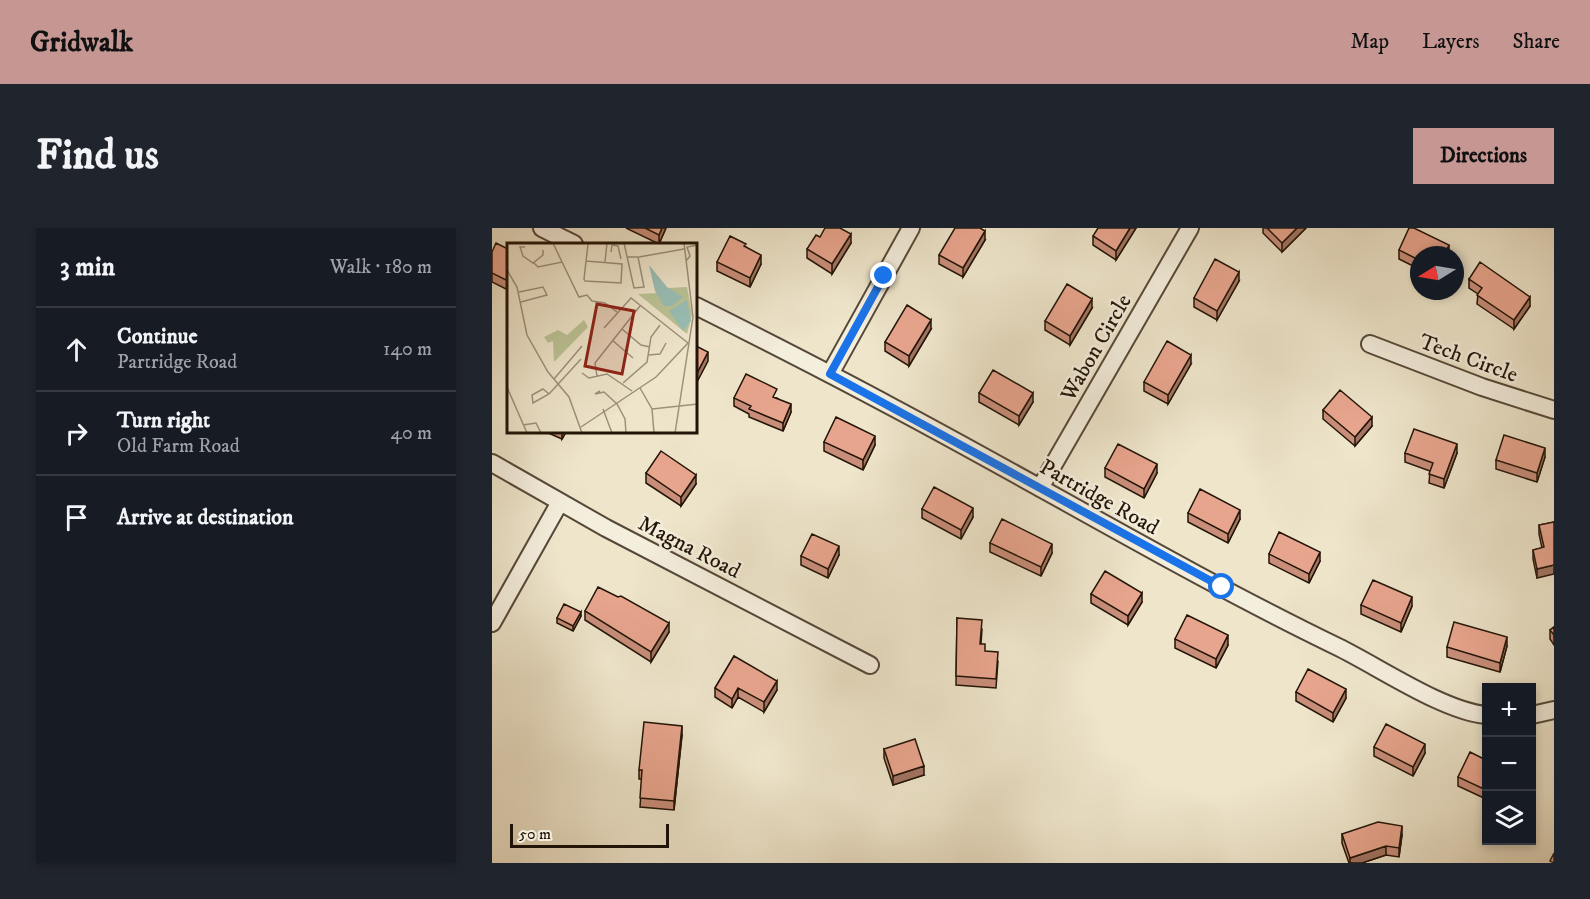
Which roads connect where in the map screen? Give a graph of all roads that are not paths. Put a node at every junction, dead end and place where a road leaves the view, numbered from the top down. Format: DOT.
graph roads {
  1 [pos="542,228"];
  2 [pos="911,228"];
  3 [pos="1190,228"];
  4 [pos="572,243"];
  5 [pos="698,307"];
  6 [pos="1370,344"];
  7 [pos="830,374"];
  8 [pos="1554,410"];
  9 [pos="492,463"];
  10 [pos="1040,488"];
  11 [pos="560,502"];
  12 [pos="492,622"];
  13 [pos="870,665"];
  14 [pos="1554,710"];
  15 [pos="1482,714"];
  16 [pos="1536,715"];
  1 -- 4 [label="street"];
  2 -- 7 [label="street"];
  3 -- 10 [label="street, Wabon Circle"];
  5 -- 7 [label="street, Partridge Road"];
  6 -- 8 [label="street, Tech Circle"];
  7 -- 10 [label="street, Partridge Road"];
  9 -- 11 [label="street, Magna Road"];
  10 -- 15 [label="street, Partridge Road"];
  11 -- 12 [label="street"];
  11 -- 13 [label="street, Magna Road"];
  14 -- 16 [label="street"];
}
